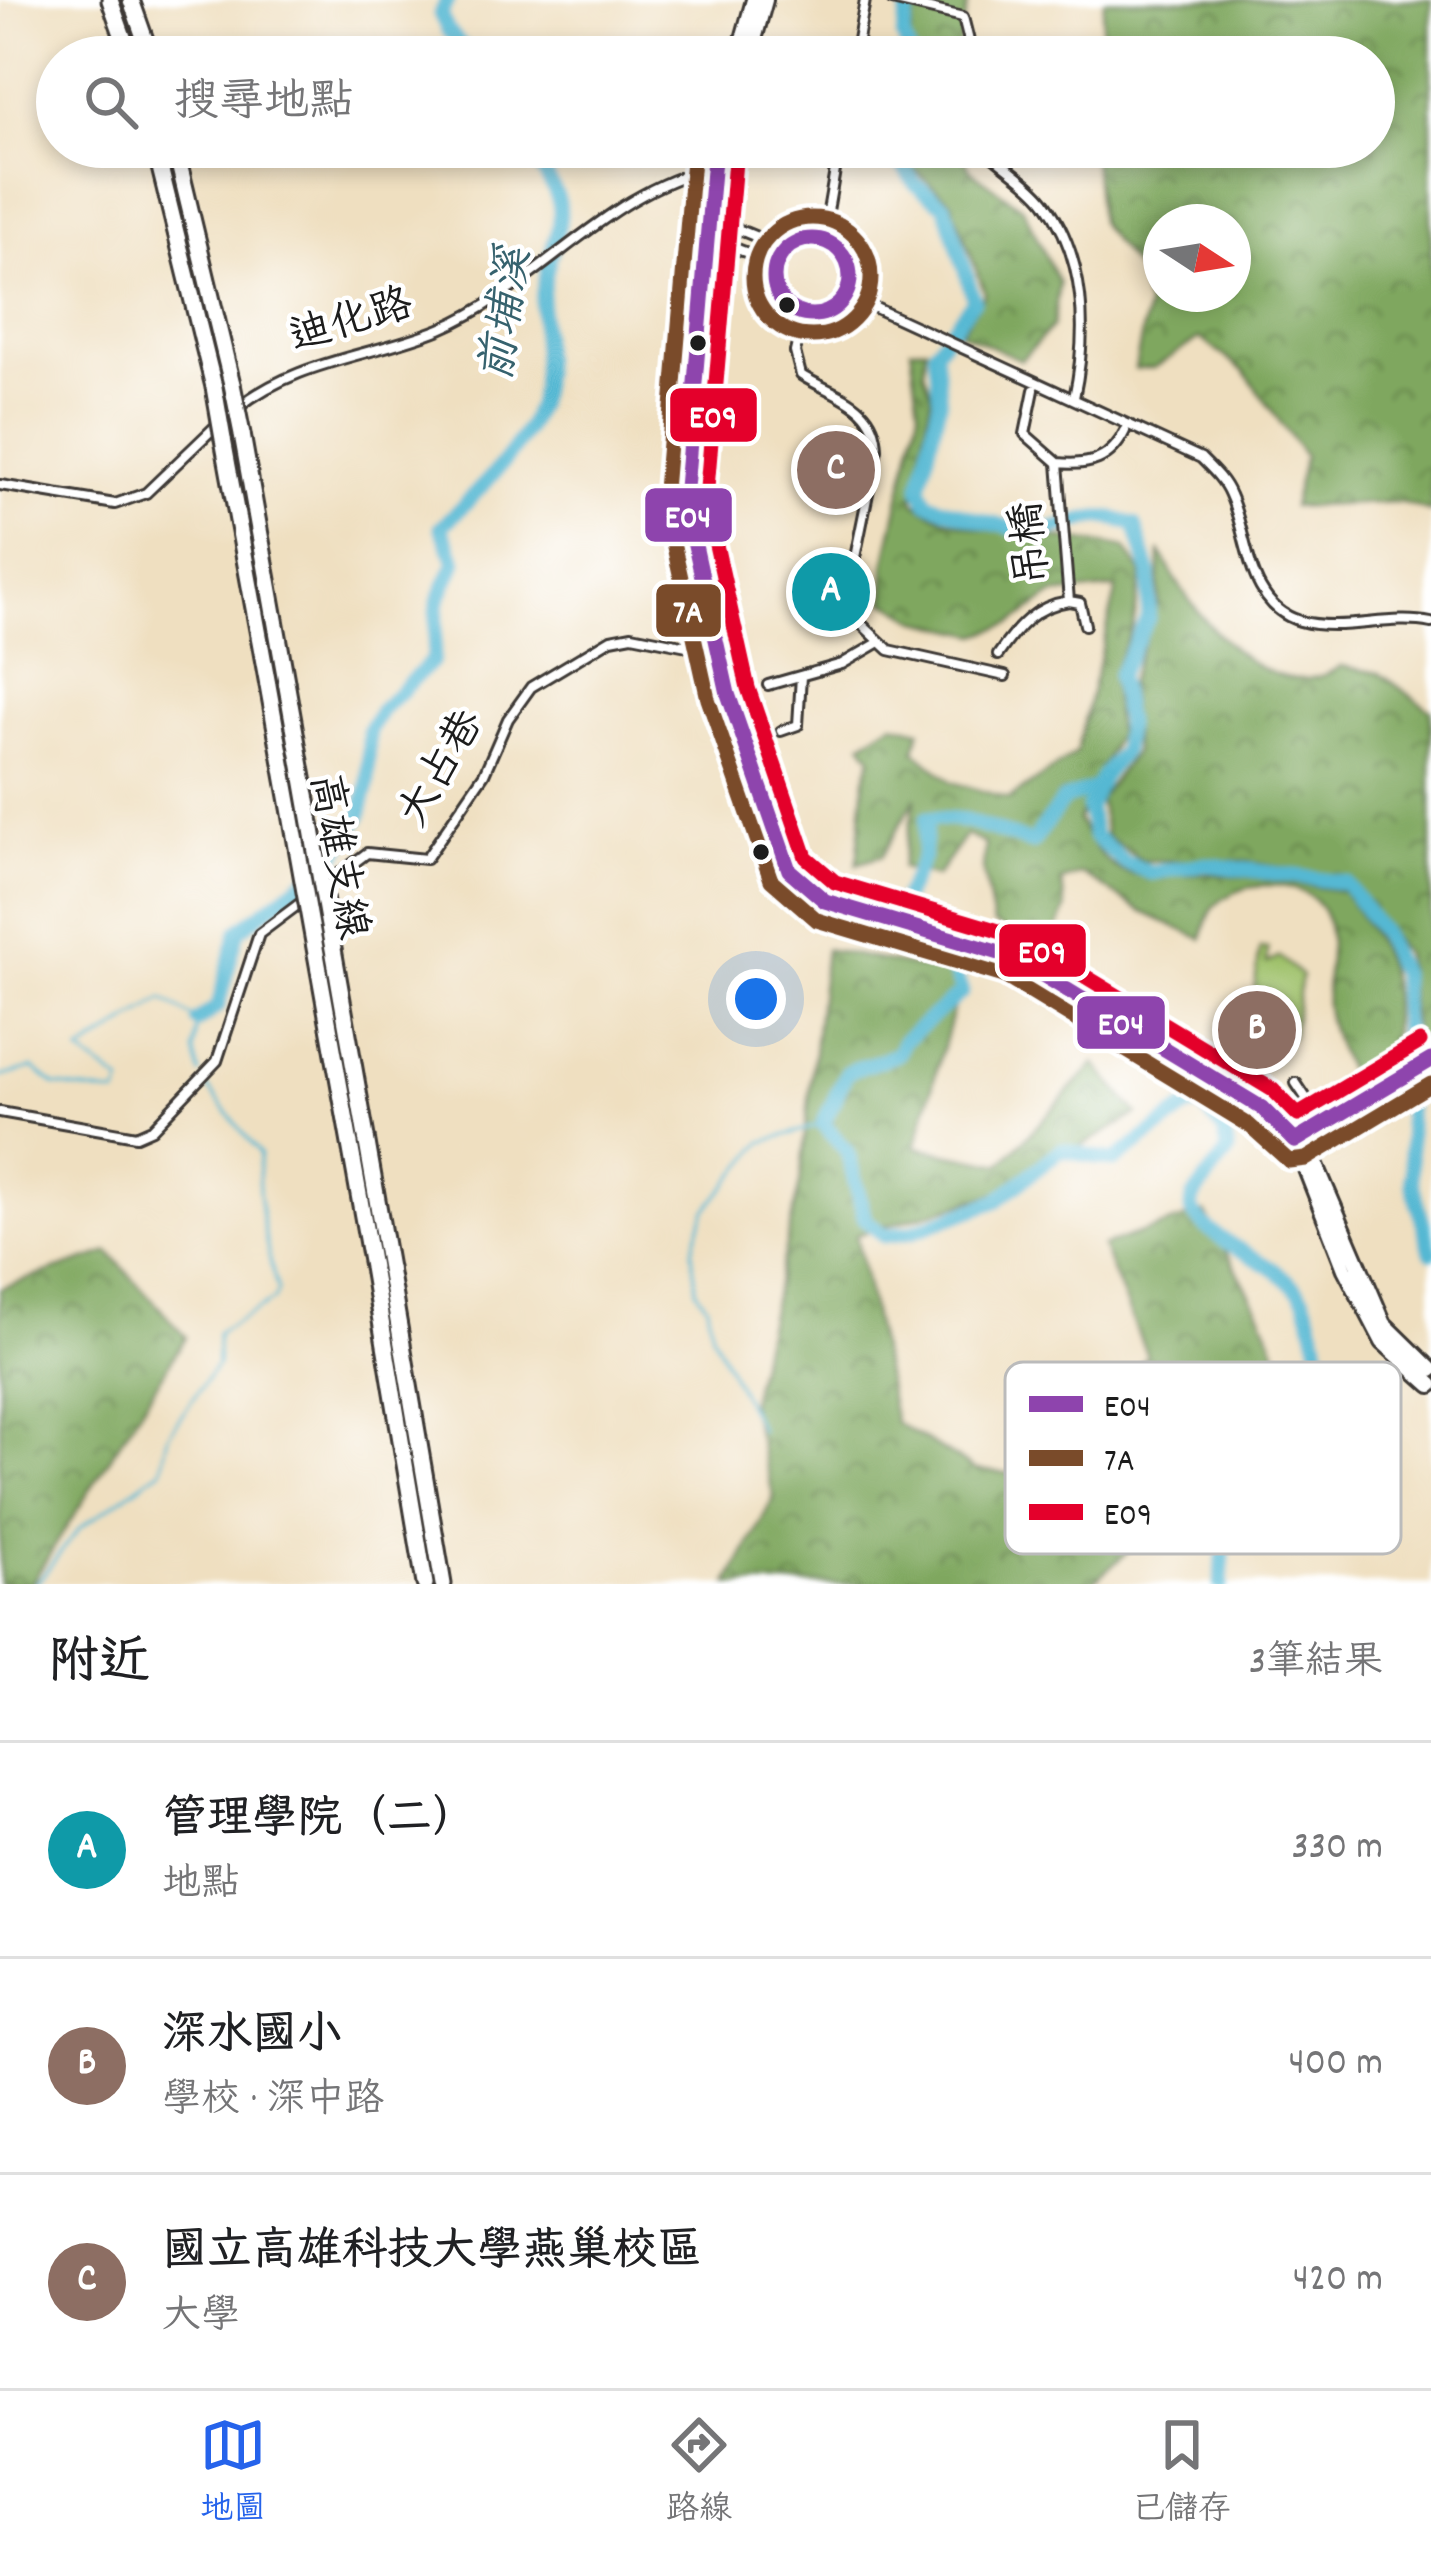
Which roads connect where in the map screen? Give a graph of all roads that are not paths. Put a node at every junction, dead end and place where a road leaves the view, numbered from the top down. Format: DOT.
graph roads {
  1 [pos="110,0"];
  2 [pos="131,0"];
  3 [pos="754,0"];
  4 [pos="765,0"];
  5 [pos="865,0"];
  6 [pos="892,0"];
  7 [pos="123,36"];
  8 [pos="144,36"];
  9 [pos="744,36"];
  10 [pos="755,36"];
  11 [pos="859,36"];
  12 [pos="968,36"];
  13 [pos="159,168"];
  14 [pos="180,168"];
  15 [pos="711,168"];
  16 [pos="717,168"];
  17 [pos="835,168"];
  18 [pos="1008,168"];
  19 [pos="712,230"];
  20 [pos="823,240"];
  21 [pos="786,249"];
  22 [pos="777,264"];
  23 [pos="845,294"];
  24 [pos="804,314"];
  25 [pos="1034,390"];
  26 [pos="1073,398"];
  27 [pos="1125,430"];
  28 [pos="1058,463"];
  29 [pos="0,485"];
  30 [pos="1069,602"];
  31 [pos="1431,623"];
  32 [pos="1085,625"];
  33 [pos="715,637"];
  34 [pos="878,643"];
  35 [pos="998,655"];
  36 [pos="801,676"];
  37 [pos="1005,676"];
  38 [pos="768,685"];
  39 [pos="782,731"];
  40 [pos="1431,1046"];
  41 [pos="1431,1060"];
  42 [pos="1296,1082"];
  43 [pos="1320,1110"];
  44 [pos="0,1112"];
  45 [pos="1297,1132"];
  46 [pos="381,1268"];
  47 [pos="1431,1370"];
  48 [pos="1431,1385"];
  49 [pos="424,1584"];
  50 [pos="443,1584"];
  1 -- 7 [label="highway"];
  2 -- 8 [label="highway"];
  3 -- 9 [label="main road"];
  4 -- 10 [label="main road"];
  5 -- 11 [label="street"];
  6 -- 12 [label="street"];
  13 -- 46 [label="highway, 高雄支線, bridge"];
  14 -- 46 [label="highway, 高雄支線, bridge"];
  15 -- 29 [label="street, 迪化路"];
  16 -- 19 [label="main road"];
  17 -- 20 [label="street"];
  18 -- 26 [label="street"];
  19 -- 21 [label="street"];
  19 -- 22 [label="street"];
  19 -- 33 [label="main road"];
  20 -- 21 [label="street"];
  20 -- 23 [label="street"];
  21 -- 22 [label="street"];
  22 -- 24 [label="street"];
  23 -- 24 [label="street"];
  23 -- 26 [label="street"];
  24 -- 34 [label="street"];
  25 -- 28 [label="street, 吊橋"];
  26 -- 31 [label="street"];
  27 -- 28 [label="street"];
  28 -- 30 [label="street, 吊橋"];
  30 -- 32 [label="street, 吊橋"];
  30 -- 35 [label="street"];
  33 -- 44 [label="street, 大占巷"];
  33 -- 45 [label="main road"];
  34 -- 36 [label="street"];
  34 -- 37 [label="street"];
  36 -- 38 [label="street"];
  36 -- 39 [label="street"];
  40 -- 43 [label="street"];
  41 -- 45 [label="street"];
  42 -- 43 [label="street"];
  43 -- 45 [label="street"];
  45 -- 47 [label="main road"];
  45 -- 48 [label="main road"];
  46 -- 49 [label="highway, 高雄支線"];
  46 -- 50 [label="highway, 高雄支線"];
}
